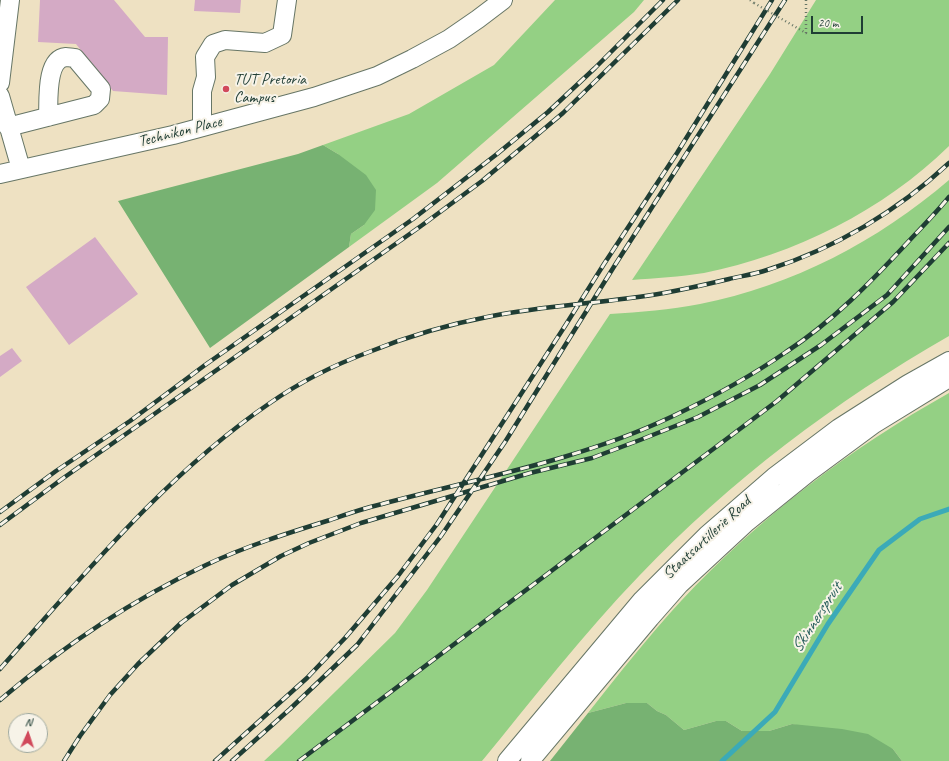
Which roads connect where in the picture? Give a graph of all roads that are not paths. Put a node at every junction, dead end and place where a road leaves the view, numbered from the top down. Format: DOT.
graph roads {
  1 [pos="10,0"];
  2 [pos="287,0"];
  3 [pos="503,0"];
  4 [pos="3,40"];
  5 [pos="0,83"];
  6 [pos="0,96"];
  7 [pos="48,117"];
  8 [pos="207,126"];
  9 [pos="8,127"];
  10 [pos="21,169"];
  11 [pos="0,174"];
  12 [pos="949,361"];
  13 [pos="949,378"];
  14 [pos="507,761"];
  15 [pos="530,761"];
  1 -- 4 [label="street"];
  2 -- 8 [label="street"];
  3 -- 8 [label="street, Technikon Place"];
  4 -- 5 [label="street"];
  6 -- 9 [label="street"];
  7 -- 9 [label="street"];
  8 -- 10 [label="street, Technikon Place"];
  9 -- 10 [label="street"];
  10 -- 11 [label="street, Technikon Place"];
  12 -- 14 [label="street, Staatsartillerie Road"];
  13 -- 15 [label="street, Staatsartillerie Road"];
}
